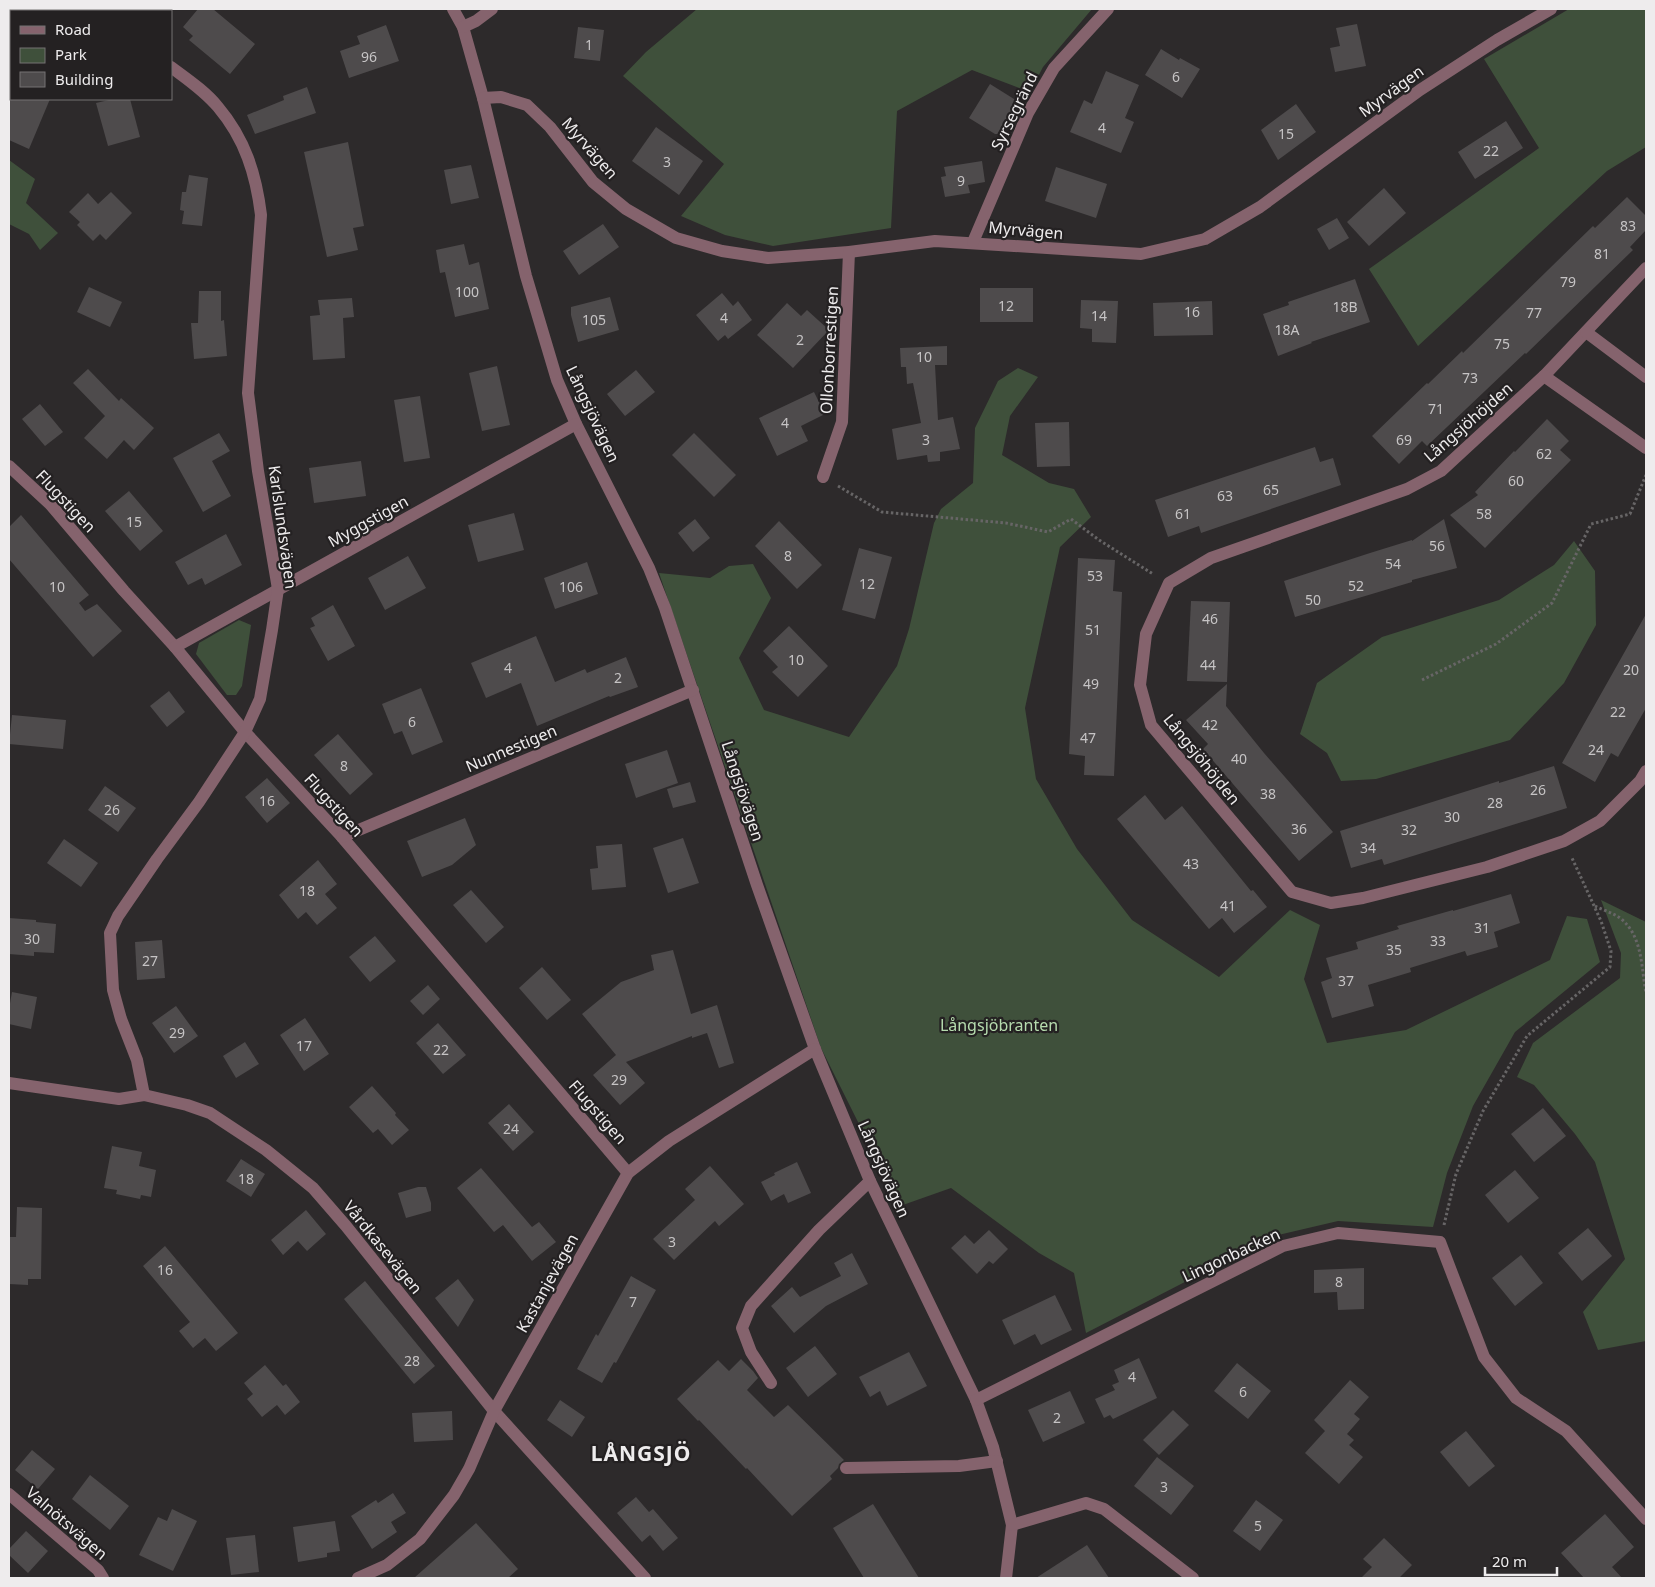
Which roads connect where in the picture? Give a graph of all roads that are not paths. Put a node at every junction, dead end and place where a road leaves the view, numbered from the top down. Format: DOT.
graph roads {
  1 [pos="453,9"];
  2 [pos="492,9"];
  3 [pos="1108,9"];
  4 [pos="1551,9"];
  5 [pos="463,27"];
  6 [pos="172,68"];
  7 [pos="483,98"];
  8 [pos="973,242"];
  9 [pos="850,252"];
  10 [pos="1646,268"];
  11 [pos="1586,332"];
  12 [pos="1544,376"];
  13 [pos="1646,377"];
  14 [pos="576,424"];
  15 [pos="1646,448"];
  16 [pos="9,466"];
  17 [pos="823,477"];
  18 [pos="278,588"];
  19 [pos="175,647"];
  20 [pos="693,690"];
  21 [pos="245,732"];
  22 [pos="1646,771"];
  23 [pos="342,837"];
  24 [pos="815,1049"];
  25 [pos="9,1083"];
  26 [pos="144,1095"];
  27 [pos="628,1173"];
  28 [pos="870,1180"];
  29 [pos="771,1383"];
  30 [pos="976,1400"];
  31 [pos="494,1411"];
  32 [pos="997,1461"];
  33 [pos="846,1468"];
  34 [pos="9,1494"];
  35 [pos="1646,1518"];
  36 [pos="1012,1525"];
  37 [pos="103,1578"];
  38 [pos="358,1578"];
  39 [pos="645,1578"];
  40 [pos="1006,1578"];
  41 [pos="1193,1578"];
  1 -- 5 [label="street, Långsjövägen"];
  2 -- 5 [label="street"];
  3 -- 8 [label="street, Syrsegränd"];
  4 -- 8 [label="street, Myrvägen"];
  5 -- 7 [label="street, Långsjövägen"];
  6 -- 18 [label="street, Karlslundsvägen"];
  7 -- 9 [label="street, Myrvägen"];
  7 -- 14 [label="street, Långsjövägen"];
  8 -- 9 [label="street, Myrvägen"];
  9 -- 17 [label="street, Ollonborrestigen"];
  10 -- 11 [label="street, Långsjöhöjden"];
  11 -- 12 [label="street, Långsjöhöjden"];
  11 -- 13 [label="street"];
  12 -- 15 [label="street"];
  12 -- 22 [label="street, Långsjöhöjden"];
  14 -- 18 [label="street, Myggstigen"];
  14 -- 20 [label="street, Långsjövägen"];
  16 -- 19 [label="street, Flugstigen"];
  18 -- 19 [label="street, Myggstigen"];
  18 -- 21 [label="street, Karlslundsvägen"];
  19 -- 21 [label="street, Flugstigen"];
  20 -- 23 [label="street, Nunnestigen"];
  20 -- 24 [label="street, Långsjövägen"];
  21 -- 23 [label="street, Flugstigen"];
  21 -- 26 [label="street, Karlslundsvägen"];
  23 -- 27 [label="street, Flugstigen"];
  24 -- 27 [label="street, Kastanjevägen"];
  24 -- 28 [label="street, Långsjövägen"];
  25 -- 26 [label="street, Vårdkasevägen"];
  26 -- 31 [label="street, Vårdkasevägen"];
  27 -- 31 [label="street, Kastanjevägen"];
  28 -- 29 [label="street"];
  28 -- 30 [label="street, Långsjövägen"];
  30 -- 32 [label="street, Långsjövägen"];
  30 -- 35 [label="street, Lingonbacken"];
  31 -- 38 [label="street, Kastanjevägen"];
  31 -- 39 [label="street, Vårdkasevägen"];
  32 -- 33 [label="street"];
  32 -- 36 [label="street, Långsjövägen"];
  34 -- 37 [label="street, Valnötsvägen"];
  36 -- 40 [label="street, Långsjövägen"];
  36 -- 41 [label="street"];
}
